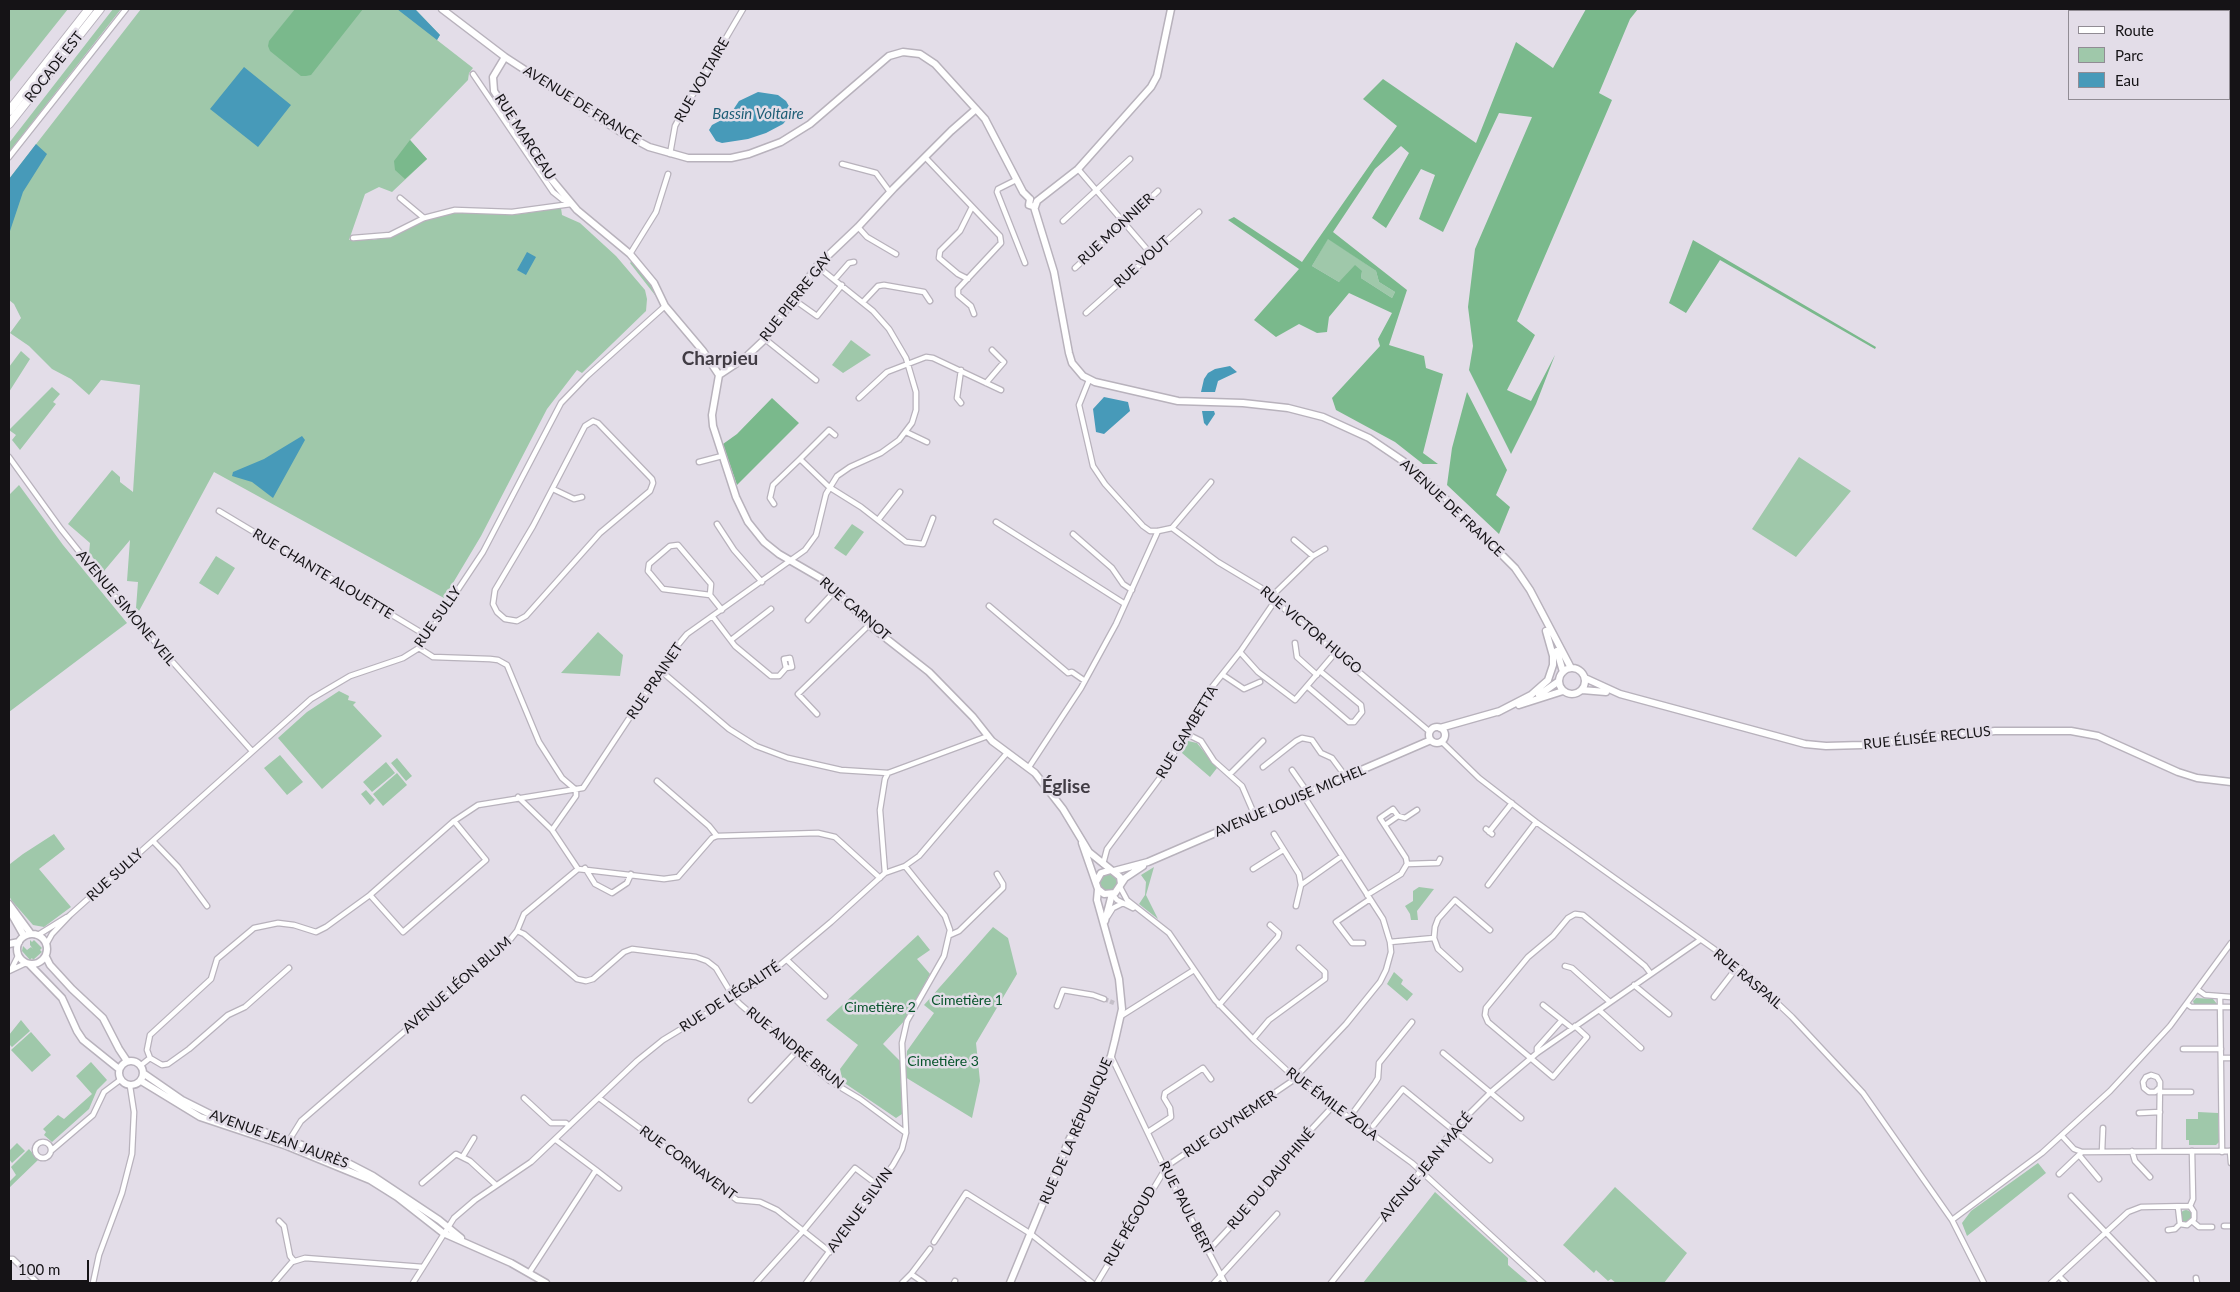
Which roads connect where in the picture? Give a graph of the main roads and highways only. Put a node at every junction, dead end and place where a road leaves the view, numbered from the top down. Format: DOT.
graph roads {
  1 [pos="89,9"];
  2 [pos="100,9"];
  3 [pos="9,111"];
  4 [pos="9,124"];
  1 -- 3 [label="highway, ROCADE EST"];
  2 -- 4 [label="highway, ROCADE EST"];
}
